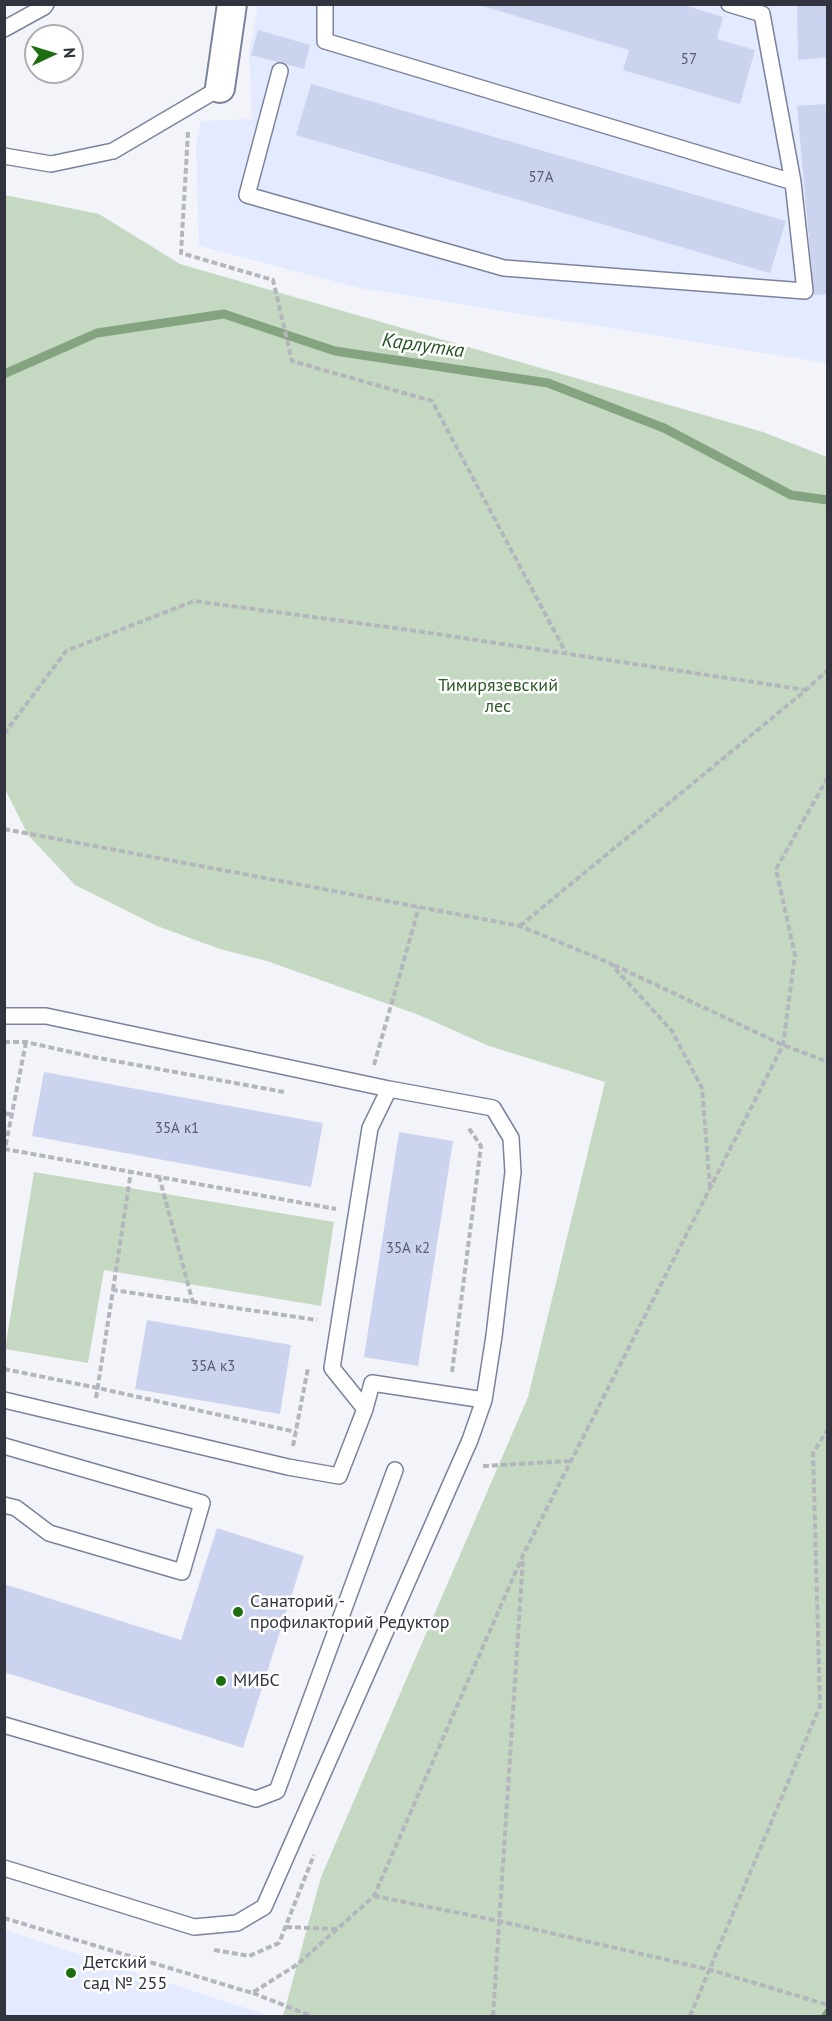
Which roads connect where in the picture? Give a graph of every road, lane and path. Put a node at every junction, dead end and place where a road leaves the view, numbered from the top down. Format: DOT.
graph roads {
  1 [pos="46,4"];
  2 [pos="232,4"];
  3 [pos="325,4"];
  4 [pos="732,5"];
  5 [pos="4,29"];
  6 [pos="280,71"];
  7 [pos="220,88"];
  8 [pos="189,106"];
  9 [pos="4,156"];
  10 [pos="793,182"];
  11 [pos="566,653"];
  12 [pos="828,670"];
  13 [pos="806,690"];
  14 [pos="4,734"];
  15 [pos="828,777"];
  16 [pos="4,829"];
  17 [pos="419,907"];
  18 [pos="520,926"];
  19 [pos="610,963"];
  20 [pos="4,1016"];
  21 [pos="29,1016"];
  22 [pos="4,1041"];
  23 [pos="26,1042"];
  24 [pos="783,1045"];
  25 [pos="828,1062"];
  26 [pos="369,1084"];
  27 [pos="389,1089"];
  28 [pos="293,1094"];
  29 [pos="4,1113"];
  30 [pos="13,1115"];
  31 [pos="458,1125"];
  32 [pos="5,1149"];
  33 [pos="131,1171"];
  34 [pos="159,1176"];
  35 [pos="710,1189"];
  36 [pos="341,1210"];
  37 [pos="112,1290"];
  38 [pos="193,1303"];
  39 [pos="323,1321"];
  40 [pos="308,1365"];
  41 [pos="332,1368"];
  42 [pos="4,1369"];
  43 [pos="451,1381"];
  44 [pos="98,1388"];
  45 [pos="4,1400"];
  46 [pos="484,1400"];
  47 [pos="365,1409"];
  48 [pos="92,1419"];
  49 [pos="828,1429"];
  50 [pos="296,1432"];
  51 [pos="4,1446"];
  52 [pos="572,1461"];
  53 [pos="481,1466"];
  54 [pos="396,1470"];
  55 [pos="4,1505"];
  56 [pos="523,1555"];
  57 [pos="4,1725"];
  58 [pos="4,1868"];
  59 [pos="374,1896"];
  60 [pos="4,1918"];
  61 [pos="499,1921"];
  62 [pos="286,1927"];
  63 [pos="338,1929"];
  64 [pos="711,1970"];
  65 [pos="252,1993"];
  66 [pos="828,2005"];
  67 [pos="312,2016"];
  68 [pos="493,2016"];
  69 [pos="690,2016"];
  1 -- 5 [label="lane"];
  2 -- 7 [label="street"];
  3 -- 10 [label="lane"];
  4 -- 10 [label="lane"];
  6 -- 10 [label="lane"];
  7 -- 8 [label="lane"];
  8 -- 9 [label="lane"];
  8 -- 11 [label="path"];
  11 -- 13 [label="path"];
  11 -- 14 [label="path"];
  12 -- 13 [label="path"];
  13 -- 18 [label="path"];
  15 -- 24 [label="path"];
  16 -- 17 [label="path"];
  17 -- 18 [label="path"];
  17 -- 26 [label="path"];
  18 -- 19 [label="path"];
  19 -- 24 [label="path"];
  19 -- 35 [label="path"];
  20 -- 21 [label="lane"];
  21 -- 23 [label="path"];
  21 -- 26 [label="lane"];
  22 -- 23 [label="path"];
  23 -- 28 [label="path"];
  23 -- 30 [label="path"];
  24 -- 25 [label="path"];
  24 -- 35 [label="path"];
  26 -- 27 [label="lane"];
  27 -- 41 [label="lane"];
  27 -- 46 [label="lane"];
  29 -- 30 [label="path"];
  30 -- 32 [label="path"];
  31 -- 43 [label="path"];
  32 -- 33 [label="path"];
  33 -- 34 [label="path"];
  33 -- 37 [label="path"];
  34 -- 36 [label="path"];
  34 -- 38 [label="path"];
  35 -- 52 [label="path"];
  37 -- 38 [label="path"];
  37 -- 44 [label="path"];
  38 -- 39 [label="path"];
  40 -- 41 [label="path"];
  41 -- 47 [label="lane"];
  42 -- 44 [label="path"];
  44 -- 48 [label="path"];
  44 -- 50 [label="path"];
  45 -- 48 [label="lane"];
  46 -- 47 [label="lane"];
  46 -- 58 [label="lane"];
  47 -- 48 [label="lane"];
  49 -- 64 [label="path"];
  51 -- 55 [label="lane"];
  52 -- 53 [label="path"];
  52 -- 56 [label="path"];
  54 -- 57 [label="lane"];
  56 -- 59 [label="path"];
  56 -- 61 [label="path"];
  59 -- 61 [label="path"];
  59 -- 63 [label="path"];
  60 -- 65 [label="path"];
  61 -- 64 [label="path"];
  61 -- 68 [label="path"];
  62 -- 63 [label="path"];
  63 -- 65 [label="path"];
  64 -- 66 [label="path"];
  64 -- 69 [label="path"];
  65 -- 67 [label="path"];
}
